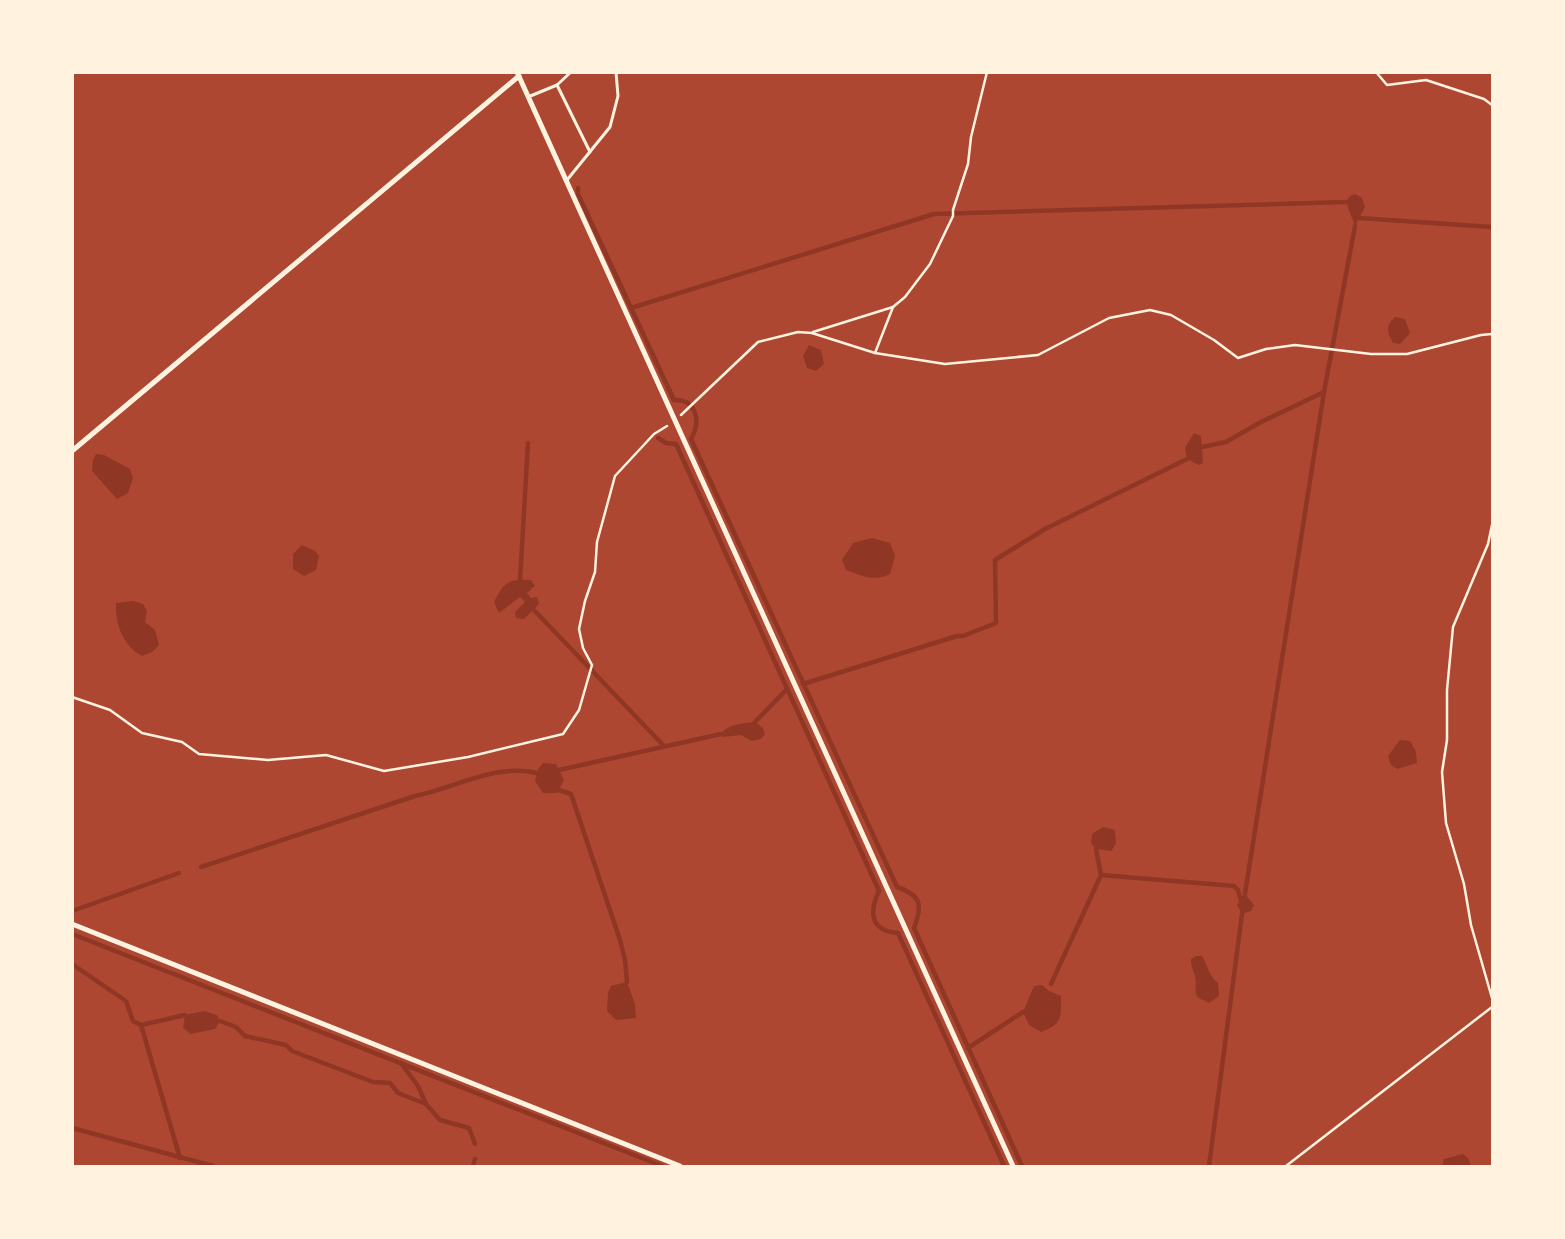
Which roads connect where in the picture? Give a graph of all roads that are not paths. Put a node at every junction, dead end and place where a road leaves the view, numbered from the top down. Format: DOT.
graph roads {
  1 [pos="571,72"];
  2 [pos="616,72"];
  3 [pos="519,74"];
  4 [pos="557,85"];
  5 [pos="527,97"];
  6 [pos="590,152"];
  7 [pos="566,182"];
  8 [pos="72,451"];
  9 [pos="72,924"];
  10 [pos="680,1166"];
  11 [pos="1013,1166"];
  1 -- 4 [label="lane"];
  2 -- 6 [label="lane"];
  3 -- 5 [label="street"];
  3 -- 8 [label="street"];
  4 -- 5 [label="lane"];
  4 -- 6 [label="lane"];
  5 -- 7 [label="street"];
  6 -- 7 [label="lane"];
  7 -- 11 [label="street"];
  9 -- 10 [label="street"];
}
